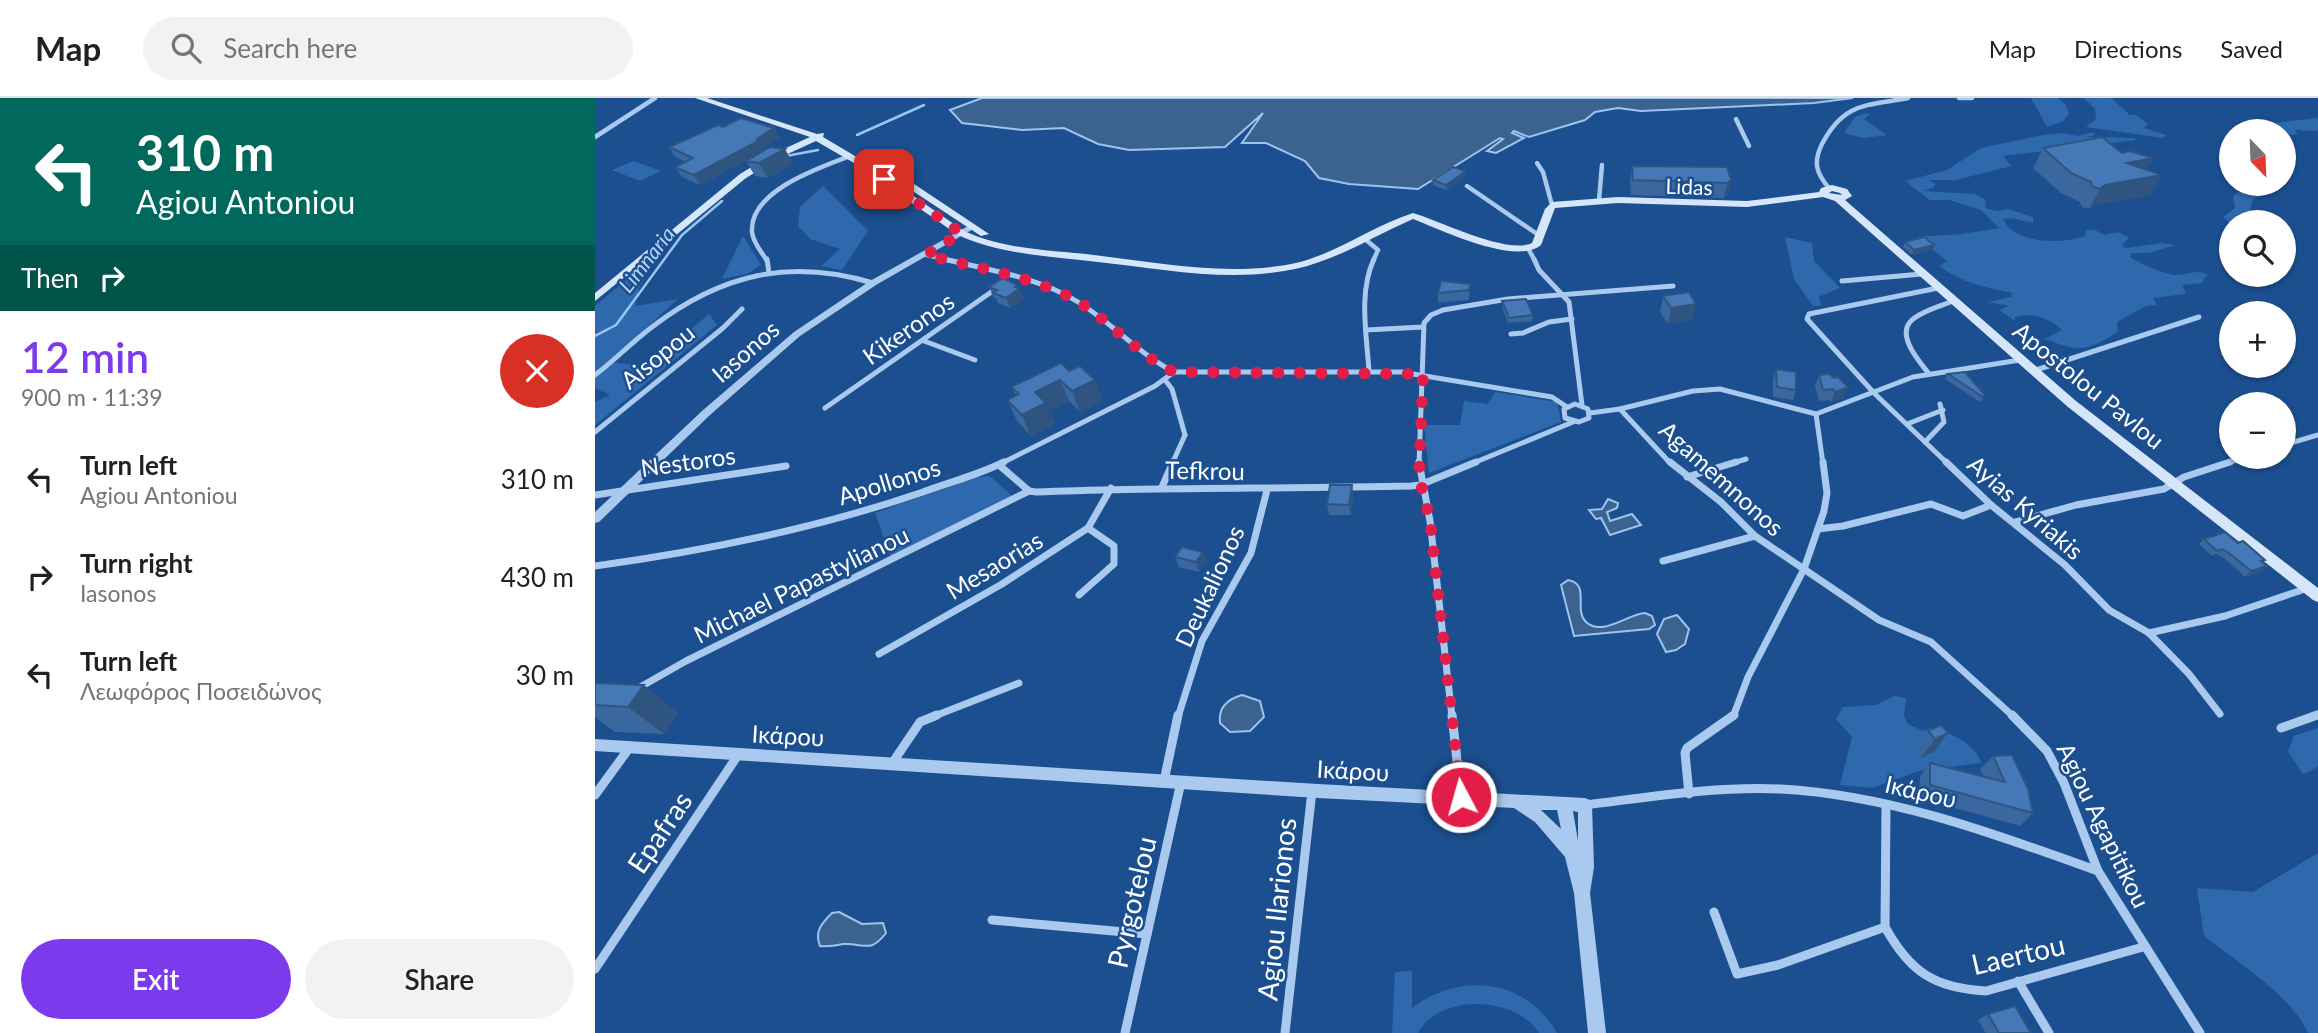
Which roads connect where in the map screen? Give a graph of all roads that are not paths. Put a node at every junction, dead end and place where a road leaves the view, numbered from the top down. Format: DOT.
graph roads {
  1 [pos="655,98"];
  2 [pos="699,98"];
  3 [pos="716,98"];
  4 [pos="1908,98"];
  5 [pos="1959,98"];
  6 [pos="1972,98"];
  7 [pos="1736,119"];
  8 [pos="818,134"];
  9 [pos="595,136"];
  10 [pos="1749,146"];
  11 [pos="849,156"];
  12 [pos="1537,163"];
  13 [pos="1602,165"];
  14 [pos="1467,186"];
  15 [pos="1826,191"];
  16 [pos="1598,200"];
  17 [pos="1552,205"];
  18 [pos="968,232"];
  19 [pos="1540,236"];
  20 [pos="1365,239"];
  21 [pos="1528,250"];
  22 [pos="926,255"];
  23 [pos="769,273"];
  24 [pos="1922,274"];
  25 [pos="1011,277"];
  26 [pos="1842,281"];
  27 [pos="873,283"];
  28 [pos="1673,286"];
  29 [pos="1938,288"];
  30 [pos="595,290"];
  31 [pos="1565,295"];
  32 [pos="595,298"];
  33 [pos="1953,301"];
  34 [pos="742,309"];
  35 [pos="2199,317"];
  36 [pos="1572,319"];
  37 [pos="1423,327"];
  38 [pos="1366,330"];
  39 [pos="1511,334"];
  40 [pos="924,341"];
  41 [pos="975,360"];
  42 [pos="2020,360"];
  43 [pos="2032,371"];
  44 [pos="1174,372"];
  45 [pos="1369,372"];
  46 [pos="1423,374"];
  47 [pos="1929,374"];
  48 [pos="595,375"];
  49 [pos="1165,380"];
  50 [pos="1874,393"];
  51 [pos="1582,405"];
  52 [pos="1567,407"];
  53 [pos="825,408"];
  54 [pos="1620,409"];
  55 [pos="1590,413"];
  56 [pos="1817,414"];
  57 [pos="1573,422"];
  58 [pos="1907,424"];
  59 [pos="595,432"];
  60 [pos="1185,435"];
  61 [pos="2318,435"];
  62 [pos="2296,441"];
  63 [pos="1925,442"];
  64 [pos="1746,459"];
  65 [pos="999,465"];
  66 [pos="786,466"];
  67 [pos="2219,466"];
  68 [pos="1687,477"];
  69 [pos="2174,482"];
  70 [pos="1420,485"];
  71 [pos="1162,487"];
  72 [pos="1111,488"];
  73 [pos="623,490"];
  74 [pos="1267,490"];
  75 [pos="1029,491"];
  76 [pos="595,495"];
  77 [pos="1991,505"];
  78 [pos="595,519"];
  79 [pos="2015,522"];
  80 [pos="1088,528"];
  81 [pos="1818,529"];
  82 [pos="1755,536"];
  83 [pos="1663,561"];
  84 [pos="595,566"];
  85 [pos="1804,569"];
  86 [pos="2313,592"];
  87 [pos="1079,595"];
  88 [pos="2149,633"];
  89 [pos="879,654"];
  90 [pos="1019,683"];
  91 [pos="628,694"];
  92 [pos="2220,714"];
  93 [pos="2318,715"];
  94 [pos="2281,729"];
  95 [pos="595,745"];
  96 [pos="631,746"];
  97 [pos="738,755"];
  98 [pos="890,765"];
  99 [pos="1164,780"];
  100 [pos="1182,782"];
  101 [pos="1312,791"];
  102 [pos="1689,794"];
  103 [pos="595,795"];
  104 [pos="1461,797"];
  105 [pos="1511,802"];
  106 [pos="1564,804"];
  107 [pos="1585,805"];
  108 [pos="1886,805"];
  109 [pos="1572,855"];
  110 [pos="2098,871"];
  111 [pos="1582,892"];
  112 [pos="1714,912"];
  113 [pos="992,920"];
  114 [pos="1885,927"];
  115 [pos="1147,934"];
  116 [pos="2144,947"];
  117 [pos="595,969"];
  118 [pos="2018,981"];
  119 [pos="1125,1033"];
  120 [pos="1285,1033"];
  121 [pos="1597,1033"];
  122 [pos="2049,1033"];
  123 [pos="2200,1033"];
  1 -- 9 [label="street"];
  2 -- 8 [label="main road"];
  3 -- 8 [label="main road"];
  4 -- 15 [label="street"];
  5 -- 6 [label="street"];
  7 -- 10 [label="street"];
  8 -- 11 [label="main road"];
  8 -- 18 [label="main road"];
  8 -- 30 [label="main road"];
  8 -- 32 [label="main road"];
  11 -- 18 [label="main road"];
  11 -- 23 [label="street"];
  12 -- 17 [label="street"];
  13 -- 16 [label="street"];
  14 -- 19 [label="street"];
  15 -- 16 [label="main road, Lidas"];
  15 -- 24 [label="main road, Apostolou Pavlou"];
  16 -- 17 [label="main road, Lidas"];
  17 -- 19 [label="main road"];
  18 -- 20 [label="main road"];
  18 -- 22 [label="street, Iasonos"];
  19 -- 21 [label="main road"];
  20 -- 21 [label="main road"];
  20 -- 38 [label="street"];
  21 -- 31 [label="street"];
  22 -- 25 [label="street"];
  22 -- 27 [label="street, Iasonos"];
  23 -- 27 [label="street"];
  23 -- 48 [label="street"];
  24 -- 26 [label="street"];
  24 -- 29 [label="main road, Apostolou Pavlou"];
  25 -- 40 [label="street, Kikeronos"];
  25 -- 44 [label="street"];
  27 -- 73 [label="street, Iasonos"];
  28 -- 31 [label="street"];
  29 -- 33 [label="main road, Apostolou Pavlou"];
  29 -- 50 [label="street, Ayias Kyriakis"];
  31 -- 36 [label="street"];
  31 -- 37 [label="street"];
  33 -- 42 [label="main road, Apostolou Pavlou"];
  33 -- 47 [label="street"];
  34 -- 59 [label="street, Aisopou"];
  35 -- 43 [label="street"];
  36 -- 39 [label="street"];
  36 -- 51 [label="street"];
  37 -- 38 [label="street"];
  37 -- 46 [label="street"];
  38 -- 45 [label="street"];
  40 -- 41 [label="street"];
  40 -- 53 [label="street, Kikeronos"];
  42 -- 43 [label="main road, Apostolou Pavlou"];
  42 -- 47 [label="street"];
  43 -- 69 [label="main road, Apostolou Pavlou"];
  44 -- 45 [label="street"];
  44 -- 49 [label="street, Apollonos"];
  45 -- 46 [label="street"];
  46 -- 52 [label="street"];
  46 -- 70 [label="street"];
  47 -- 50 [label="street"];
  49 -- 60 [label="street"];
  49 -- 65 [label="street, Apollonos"];
  50 -- 56 [label="street"];
  50 -- 58 [label="street, Ayias Kyriakis"];
  51 -- 52 [label="street"];
  51 -- 55 [label="street"];
  52 -- 57 [label="street"];
  54 -- 55 [label="street"];
  54 -- 56 [label="street"];
  54 -- 68 [label="street, Agamemnonos"];
  55 -- 57 [label="street"];
  56 -- 81 [label="street"];
  57 -- 70 [label="street"];
  58 -- 63 [label="street, Ayias Kyriakis"];
  58 -- 63 [label="street"];
  60 -- 71 [label="street"];
  61 -- 62 [label="street"];
  63 -- 77 [label="street, Ayias Kyriakis"];
  64 -- 68 [label="street"];
  65 -- 75 [label="street"];
  65 -- 84 [label="street, Apollonos"];
  66 -- 73 [label="street, Nestoros"];
  67 -- 69 [label="street"];
  68 -- 82 [label="street, Agamemnonos"];
  69 -- 79 [label="street"];
  69 -- 86 [label="main road, Apostolou Pavlou"];
  70 -- 74 [label="street, Tefkrou"];
  70 -- 104 [label="street"];
  71 -- 72 [label="street, Tefkrou"];
  71 -- 74 [label="street, Tefkrou"];
  72 -- 75 [label="street, Tefkrou"];
  72 -- 80 [label="street, Mesaorias"];
  73 -- 76 [label="street, Nestoros"];
  73 -- 78 [label="street, Iasonos"];
  74 -- 99 [label="street, Deukalionos"];
  75 -- 91 [label="street, Michael Papastylianou"];
  77 -- 79 [label="street, Ayias Kyriakis"];
  77 -- 81 [label="street"];
  79 -- 88 [label="street, Ayias Kyriakis"];
  80 -- 87 [label="street"];
  80 -- 89 [label="street, Mesaorias"];
  81 -- 85 [label="street"];
  82 -- 83 [label="street"];
  82 -- 85 [label="street, Agamemnonos"];
  85 -- 102 [label="street"];
  85 -- 110 [label="street, Agiou Agapitikou"];
  86 -- 88 [label="street"];
  88 -- 92 [label="street, Ayias Kyriakis"];
  90 -- 98 [label="street"];
  93 -- 94 [label="street"];
  95 -- 96 [label="street, Ικάρου"];
  96 -- 97 [label="street, Ικάρου"];
  96 -- 103 [label="street"];
  97 -- 98 [label="street, Ικάρου"];
  97 -- 117 [label="street, Epafras"];
  98 -- 99 [label="street, Ικάρου"];
  99 -- 100 [label="street, Ικάρου"];
  100 -- 101 [label="street, Ικάρου"];
  100 -- 115 [label="street, Pyrgotelou"];
  101 -- 104 [label="street, Ικάρου"];
  101 -- 120 [label="street, Agiou Ilarionos"];
  102 -- 107 [label="street, Ικάρου"];
  102 -- 108 [label="street, Ικάρου"];
  104 -- 105 [label="street, Ικάρου"];
  105 -- 106 [label="street, Ικάρου"];
  105 -- 109 [label="street"];
  106 -- 107 [label="street, Ικάρου"];
  106 -- 109 [label="street"];
  107 -- 111 [label="street"];
  108 -- 110 [label="street, Ικάρου"];
  108 -- 114 [label="street"];
  109 -- 111 [label="street"];
  110 -- 116 [label="street, Agiou Agapitikou"];
  111 -- 121 [label="street"];
  112 -- 114 [label="street"];
  113 -- 115 [label="street"];
  114 -- 118 [label="street, Laertou"];
  115 -- 119 [label="street, Pyrgotelou"];
  116 -- 118 [label="street, Laertou"];
  116 -- 123 [label="street, Agiou Agapitikou"];
  118 -- 122 [label="street"];
}
